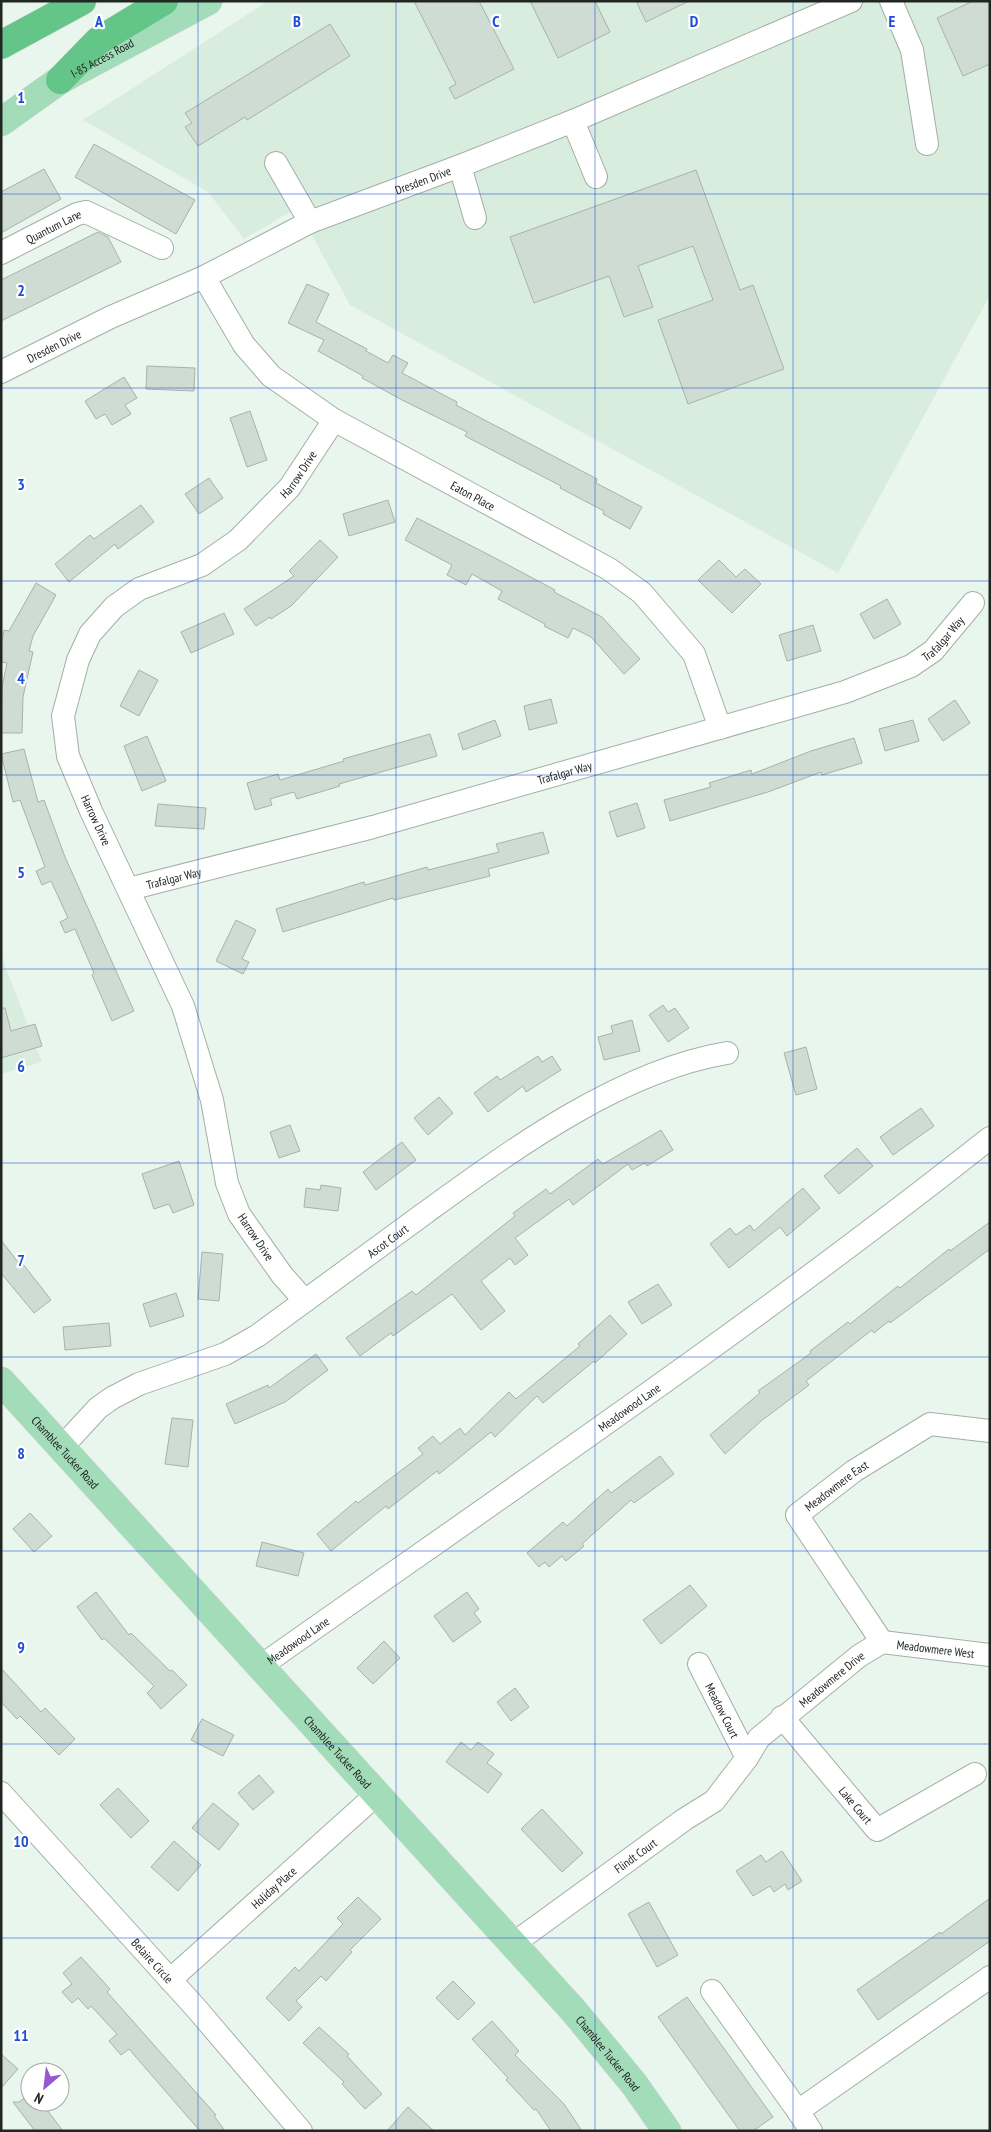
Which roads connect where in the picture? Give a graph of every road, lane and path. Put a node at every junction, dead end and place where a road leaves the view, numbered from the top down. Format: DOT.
graph roads {
  1 [pos="82,1"];
  2 [pos="164,1"];
  3 [pos="208,1"];
  4 [pos="851,1"];
  5 [pos="891,1"];
  6 [pos="1,45"];
  7 [pos="60,80"];
  8 [pos="1,122"];
  9 [pos="573,122"];
  10 [pos="927,144"];
  11 [pos="276,163"];
  12 [pos="460,166"];
  13 [pos="596,177"];
  14 [pos="476,218"];
  15 [pos="310,222"];
  16 [pos="162,248"];
  17 [pos="1,253"];
  18 [pos="204,277"];
  19 [pos="1,372"];
  20 [pos="334,420"];
  21 [pos="973,603"];
  22 [pos="720,728"];
  23 [pos="129,889"];
  24 [pos="727,1053"];
  25 [pos="990,1138"];
  26 [pos="305,1300"];
  27 [pos="1,1381"];
  28 [pos="990,1431"];
  29 [pos="62,1447"];
  30 [pos="882,1642"];
  31 [pos="990,1655"];
  32 [pos="699,1664"];
  33 [pos="262,1666"];
  34 [pos="782,1717"];
  35 [pos="748,1758"];
  36 [pos="975,1774"];
  37 [pos="1,1793"];
  38 [pos="376,1794"];
  39 [pos="513,1944"];
  40 [pos="990,1977"];
  41 [pos="170,1980"];
  42 [pos="712,1991"];
  43 [pos="798,2111"];
  44 [pos="301,2131"];
  45 [pos="668,2131"];
  46 [pos="811,2131"];
  1 -- 6 [label="highway"];
  2 -- 7 [label="highway"];
  3 -- 7 [label="main road, I-85 Access Road"];
  4 -- 9 [label="street, Dresden Drive"];
  5 -- 10 [label="street"];
  7 -- 8 [label="main road, I-85 Access Road"];
  9 -- 12 [label="street, Dresden Drive"];
  9 -- 13 [label="street"];
  11 -- 15 [label="street"];
  12 -- 14 [label="street"];
  12 -- 15 [label="street, Dresden Drive"];
  15 -- 18 [label="street, Dresden Drive"];
  16 -- 17 [label="street, Quantum Lane"];
  18 -- 19 [label="street, Dresden Drive"];
  18 -- 20 [label="street, Eaton Place"];
  20 -- 22 [label="street, Eaton Place"];
  20 -- 23 [label="street, Harrow Drive"];
  21 -- 22 [label="street, Trafalgar Way"];
  22 -- 23 [label="street, Trafalgar Way"];
  23 -- 26 [label="street, Harrow Drive"];
  24 -- 26 [label="street, Ascot Court"];
  25 -- 33 [label="street, Meadowood Lane"];
  26 -- 29 [label="street, Ascot Court"];
  27 -- 29 [label="main road, Chamblee Tucker Road"];
  28 -- 30 [label="street, Meadowmere East"];
  29 -- 33 [label="main road, Chamblee Tucker Road"];
  30 -- 31 [label="street, Meadowmere West"];
  30 -- 34 [label="street, Meadowmere Drive"];
  32 -- 35 [label="street, Meadow Court"];
  33 -- 38 [label="main road, Chamblee Tucker Road"];
  34 -- 35 [label="street, Meadowmere Drive"];
  34 -- 36 [label="street, Lake Court"];
  35 -- 39 [label="street, Flindt Court"];
  37 -- 41 [label="street, Belaire Circle"];
  38 -- 39 [label="main road, Chamblee Tucker Road"];
  38 -- 41 [label="street, Holiday Place"];
  39 -- 45 [label="main road, Chamblee Tucker Road"];
  40 -- 43 [label="street"];
  41 -- 44 [label="street, Belaire Circle"];
  42 -- 43 [label="street"];
  43 -- 46 [label="street"];
}
